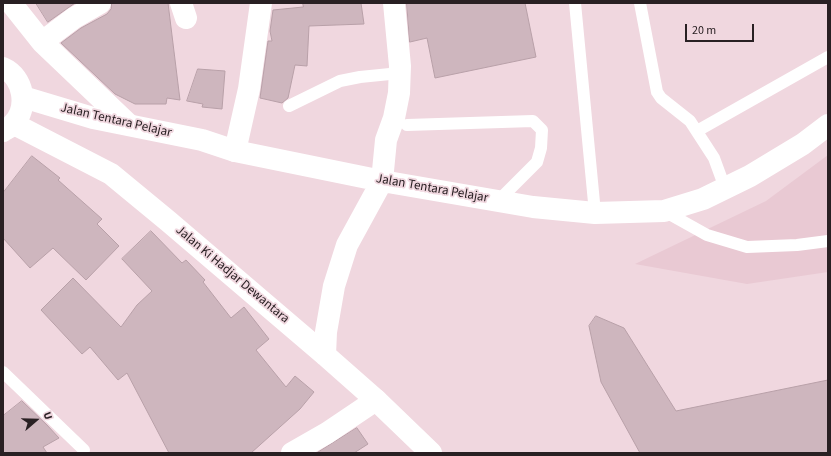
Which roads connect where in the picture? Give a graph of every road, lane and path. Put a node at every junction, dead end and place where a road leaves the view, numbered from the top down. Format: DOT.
graph roads {
  1 [pos="11,3"];
  2 [pos="100,3"];
  3 [pos="261,3"];
  4 [pos="394,3"];
  5 [pos="575,3"];
  6 [pos="640,3"];
  7 [pos="42,42"];
  8 [pos="828,57"];
  9 [pos="3,68"];
  10 [pos="400,73"];
  11 [pos="23,97"];
  12 [pos="289,106"];
  13 [pos="128,124"];
  14 [pos="407,126"];
  15 [pos="828,126"];
  16 [pos="8,127"];
  17 [pos="697,131"];
  18 [pos="235,151"];
  19 [pos="382,181"];
  20 [pos="725,188"];
  21 [pos="498,201"];
  22 [pos="664,211"];
  23 [pos="595,213"];
  24 [pos="828,241"];
  25 [pos="325,355"];
  26 [pos="3,372"];
  27 [pos="376,400"];
  28 [pos="84,450"];
  29 [pos="292,453"];
  30 [pos="431,453"];
  1 -- 7 [label="main road"];
  2 -- 7 [label="main road"];
  3 -- 18 [label="main road"];
  4 -- 10 [label="main road"];
  5 -- 23 [label="lane"];
  6 -- 17 [label="lane"];
  7 -- 13 [label="main road"];
  8 -- 17 [label="lane"];
  9 -- 11 [label="main road"];
  10 -- 12 [label="lane"];
  10 -- 19 [label="main road"];
  11 -- 13 [label="main road, Jalan Tentara Pelajar"];
  11 -- 16 [label="main road"];
  13 -- 18 [label="main road, Jalan Tentara Pelajar"];
  14 -- 21 [label="lane"];
  15 -- 20 [label="main road, Jalan Tentara Pelajar"];
  16 -- 25 [label="main road, Jalan Ki Hadjar Dewantara"];
  17 -- 20 [label="lane"];
  18 -- 19 [label="main road, Jalan Tentara Pelajar"];
  19 -- 21 [label="main road, Jalan Tentara Pelajar"];
  19 -- 25 [label="main road"];
  20 -- 22 [label="main road, Jalan Tentara Pelajar"];
  21 -- 23 [label="main road, Jalan Tentara Pelajar"];
  22 -- 23 [label="main road, Jalan Tentara Pelajar"];
  22 -- 24 [label="lane"];
  25 -- 27 [label="main road, Jalan Ki Hadjar Dewantara"];
  26 -- 28 [label="lane"];
  27 -- 29 [label="main road"];
  27 -- 30 [label="main road, Jalan Ki Hadjar Dewantara"];
}
